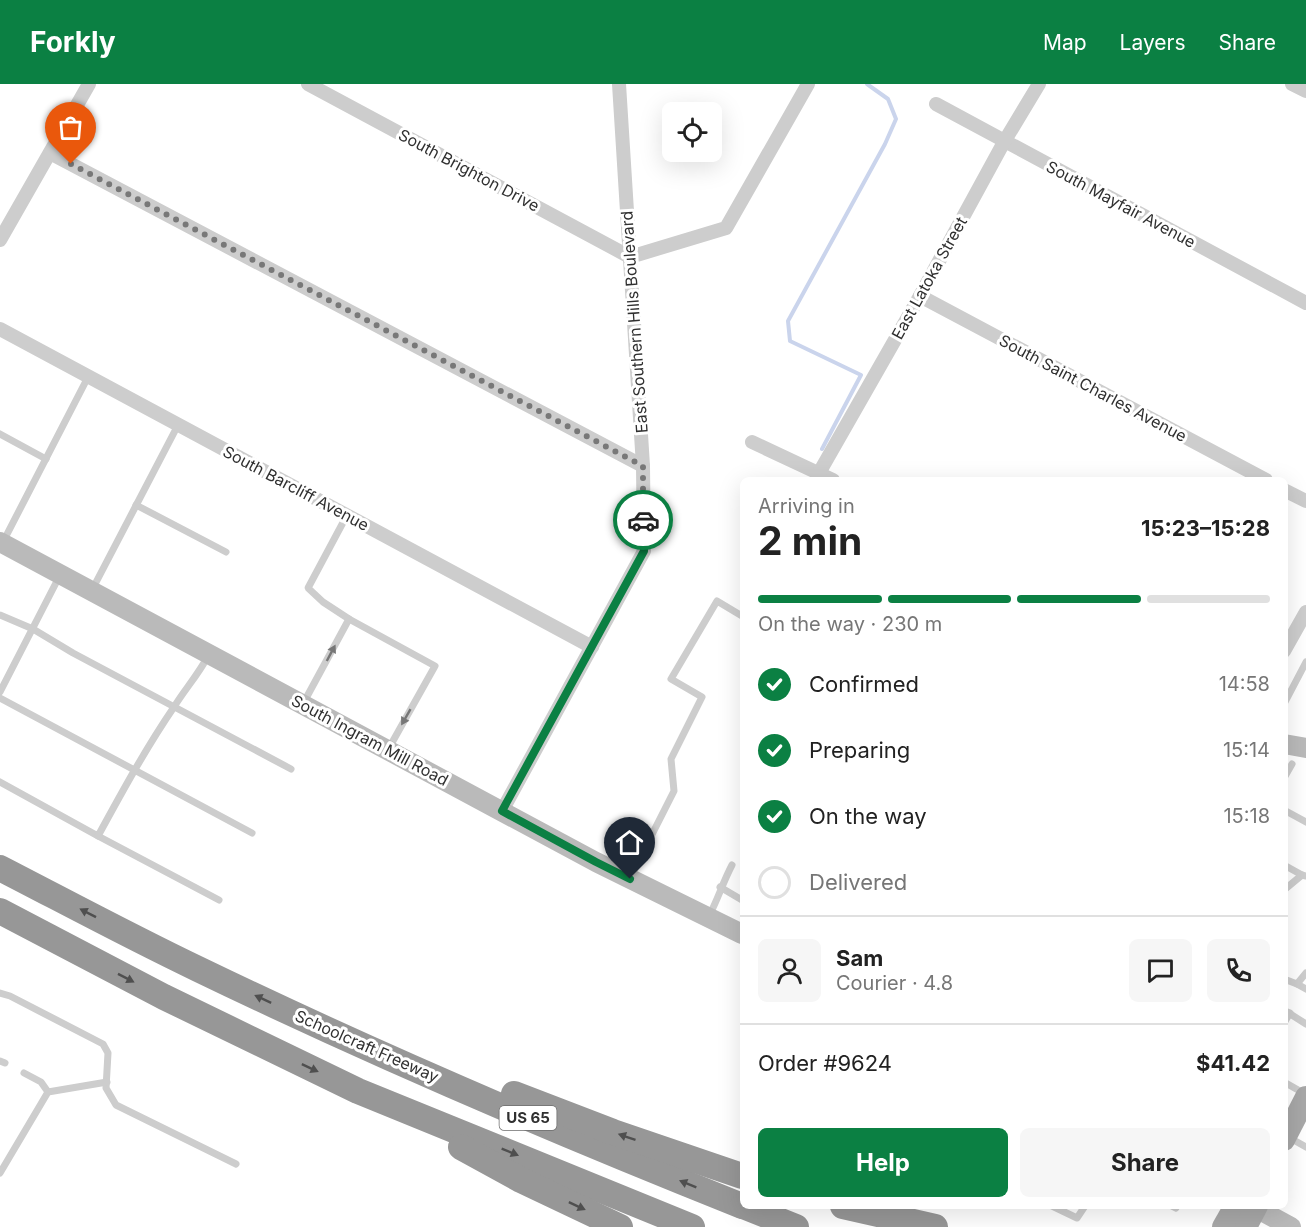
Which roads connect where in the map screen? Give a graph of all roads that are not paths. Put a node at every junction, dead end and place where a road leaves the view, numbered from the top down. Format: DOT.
graph roads {
  1 [pos="89,84"];
  2 [pos="308,84"];
  3 [pos="619,84"];
  4 [pos="808,84"];
  5 [pos="1040,84"];
  6 [pos="1292,84"];
  7 [pos="1306,91"];
  8 [pos="936,104"];
  9 [pos="1004,142"];
  10 [pos="50,153"];
  11 [pos="0,240"];
  12 [pos="630,257"];
  13 [pos="920,296"];
  14 [pos="1306,303"];
  15 [pos="0,329"];
  16 [pos="88,377"];
  17 [pos="178,425"];
  18 [pos="0,434"];
  19 [pos="752,442"];
  20 [pos="46,459"];
  21 [pos="643,466"];
  22 [pos="819,472"];
  23 [pos="828,477"];
  24 [pos="1260,477"];
  25 [pos="1288,492"];
  26 [pos="1306,501"];
  27 [pos="136,505"];
  28 [pos="347,515"];
  29 [pos="1,542"];
  30 [pos="226,552"];
  31 [pos="60,574"];
  32 [pos="92,591"];
  33 [pos="1306,612"];
  34 [pos="0,615"];
  35 [pos="740,615"];
  36 [pos="349,619"];
  37 [pos="33,629"];
  38 [pos="1288,644"];
  39 [pos="592,647"];
  40 [pos="210,654"];
  41 [pos="1306,662"];
  42 [pos="0,692"];
  43 [pos="1288,696"];
  44 [pos="0,698"];
  45 [pos="303,704"];
  46 [pos="174,706"];
  47 [pos="1288,745"];
  48 [pos="1306,748"];
  49 [pos="388,750"];
  50 [pos="1292,764"];
  51 [pos="135,769"];
  52 [pos="291,769"];
  53 [pos="1288,771"];
  54 [pos="0,782"];
  55 [pos="502,811"];
  56 [pos="1288,812"];
  57 [pos="1305,820"];
  58 [pos="252,832"];
  59 [pos="98,836"];
  60 [pos="732,865"];
  61 [pos="0,868"];
  62 [pos="1288,868"];
  63 [pos="1304,876"];
  64 [pos="630,879"];
  65 [pos="720,887"];
  66 [pos="1288,887"];
  67 [pos="740,899"];
  68 [pos="219,900"];
  69 [pos="0,911"];
  70 [pos="710,916"];
  71 [pos="740,933"];
  72 [pos="1306,972"];
  73 [pos="1288,981"];
  74 [pos="1297,984"];
  75 [pos="1306,989"];
  76 [pos="0,993"];
  77 [pos="1288,1013"];
  78 [pos="316,1024"];
  79 [pos="1306,1024"];
  80 [pos="24,1073"];
  81 [pos="107,1082"];
  82 [pos="1288,1085"];
  83 [pos="358,1091"];
  84 [pos="48,1092"];
  85 [pos="1306,1096"];
  86 [pos="1288,1131"];
  87 [pos="1288,1138"];
  88 [pos="1306,1147"];
  89 [pos="236,1164"];
  90 [pos="0,1173"];
  91 [pos="740,1175"];
  92 [pos="740,1205"];
  93 [pos="751,1209"];
  94 [pos="856,1209"];
  95 [pos="1058,1209"];
  96 [pos="1083,1209"];
  97 [pos="1249,1212"];
  98 [pos="620,1227"];
  99 [pos="692,1227"];
  100 [pos="796,1227"];
  101 [pos="935,1227"];
  102 [pos="1223,1227"];
  103 [pos="1291,1227"];
  1 -- 10 [label="street"];
  2 -- 12 [label="street, South Brighton Drive"];
  3 -- 12 [label="street, East Southern Hills Boulevard"];
  4 -- 12 [label="street"];
  5 -- 9 [label="street, East Latoka Street"];
  6 -- 7 [label="street"];
  8 -- 9 [label="street, South Mayfair Avenue"];
  9 -- 13 [label="street, East Latoka Street"];
  9 -- 14 [label="street, South Mayfair Avenue"];
  10 -- 11 [label="street"];
  10 -- 21 [label="street"];
  12 -- 21 [label="street, East Southern Hills Boulevard"];
  13 -- 22 [label="street, East Latoka Street"];
  13 -- 24 [label="street, South Saint Charles Avenue"];
  15 -- 16 [label="street, South Barcliff Avenue"];
  16 -- 17 [label="street, South Barcliff Avenue"];
  16 -- 20 [label="lane"];
  17 -- 27 [label="lane"];
  17 -- 28 [label="street, South Barcliff Avenue"];
  18 -- 20 [label="lane"];
  19 -- 22 [label="street"];
  20 -- 29 [label="lane"];
  21 -- 39 [label="street, East Southern Hills Boulevard"];
  22 -- 23 [label="street"];
  25 -- 26 [label="street"];
  27 -- 30 [label="lane"];
  27 -- 32 [label="lane"];
  28 -- 36 [label="lane"];
  28 -- 39 [label="street, South Barcliff Avenue"];
  29 -- 31 [label="street, South Ingram Mill Road"];
  31 -- 32 [label="street, South Ingram Mill Road"];
  31 -- 37 [label="lane"];
  32 -- 40 [label="street, South Ingram Mill Road"];
  33 -- 38 [label="street"];
  34 -- 37 [label="lane"];
  35 -- 64 [label="lane"];
  45 -- 36 [label="lane, one-way"];
  36 -- 49 [label="lane, one-way"];
  37 -- 42 [label="lane"];
  37 -- 46 [label="lane"];
  39 -- 55 [label="street, East Southern Hills Boulevard"];
  40 -- 45 [label="street, South Ingram Mill Road"];
  40 -- 46 [label="lane"];
  41 -- 43 [label="lane"];
  44 -- 51 [label="lane"];
  45 -- 49 [label="street, South Ingram Mill Road"];
  46 -- 51 [label="lane"];
  46 -- 52 [label="lane"];
  47 -- 48 [label="street"];
  49 -- 55 [label="street, South Ingram Mill Road"];
  50 -- 53 [label="lane"];
  51 -- 58 [label="lane"];
  51 -- 59 [label="lane"];
  54 -- 59 [label="lane"];
  55 -- 64 [label="street, South Ingram Mill Road"];
  56 -- 57 [label="lane"];
  59 -- 68 [label="lane"];
  60 -- 65 [label="lane"];
  78 -- 61 [label="highway, Schoolcraft Freeway / US 65, one-way"];
  62 -- 63 [label="lane"];
  63 -- 66 [label="lane"];
  64 -- 70 [label="street, South Ingram Mill Road"];
  65 -- 67 [label="lane"];
  65 -- 70 [label="lane"];
  69 -- 83 [label="highway, US 65, one-way"];
  70 -- 71 [label="street, South Ingram Mill Road"];
  72 -- 74 [label="lane"];
  73 -- 74 [label="lane"];
  74 -- 75 [label="lane"];
  76 -- 81 [label="lane"];
  77 -- 79 [label="lane"];
  91 -- 78 [label="highway, one-way"];
  92 -- 78 [label="highway, Schoolcraft Freeway / US 65, one-way"];
  80 -- 84 [label="lane"];
  81 -- 84 [label="lane"];
  81 -- 89 [label="lane"];
  82 -- 85 [label="lane"];
  83 -- 98 [label="highway, one-way"];
  83 -- 99 [label="highway, US 65, one-way"];
  84 -- 90 [label="lane"];
  85 -- 86 [label="main road"];
  87 -- 88 [label="lane"];
  93 -- 100 [label="highway, Schoolcraft Freeway / US 65"];
  94 -- 101 [label="highway"];
  95 -- 96 [label="lane"];
  97 -- 102 [label="main road"];
  97 -- 103 [label="street"];
}
